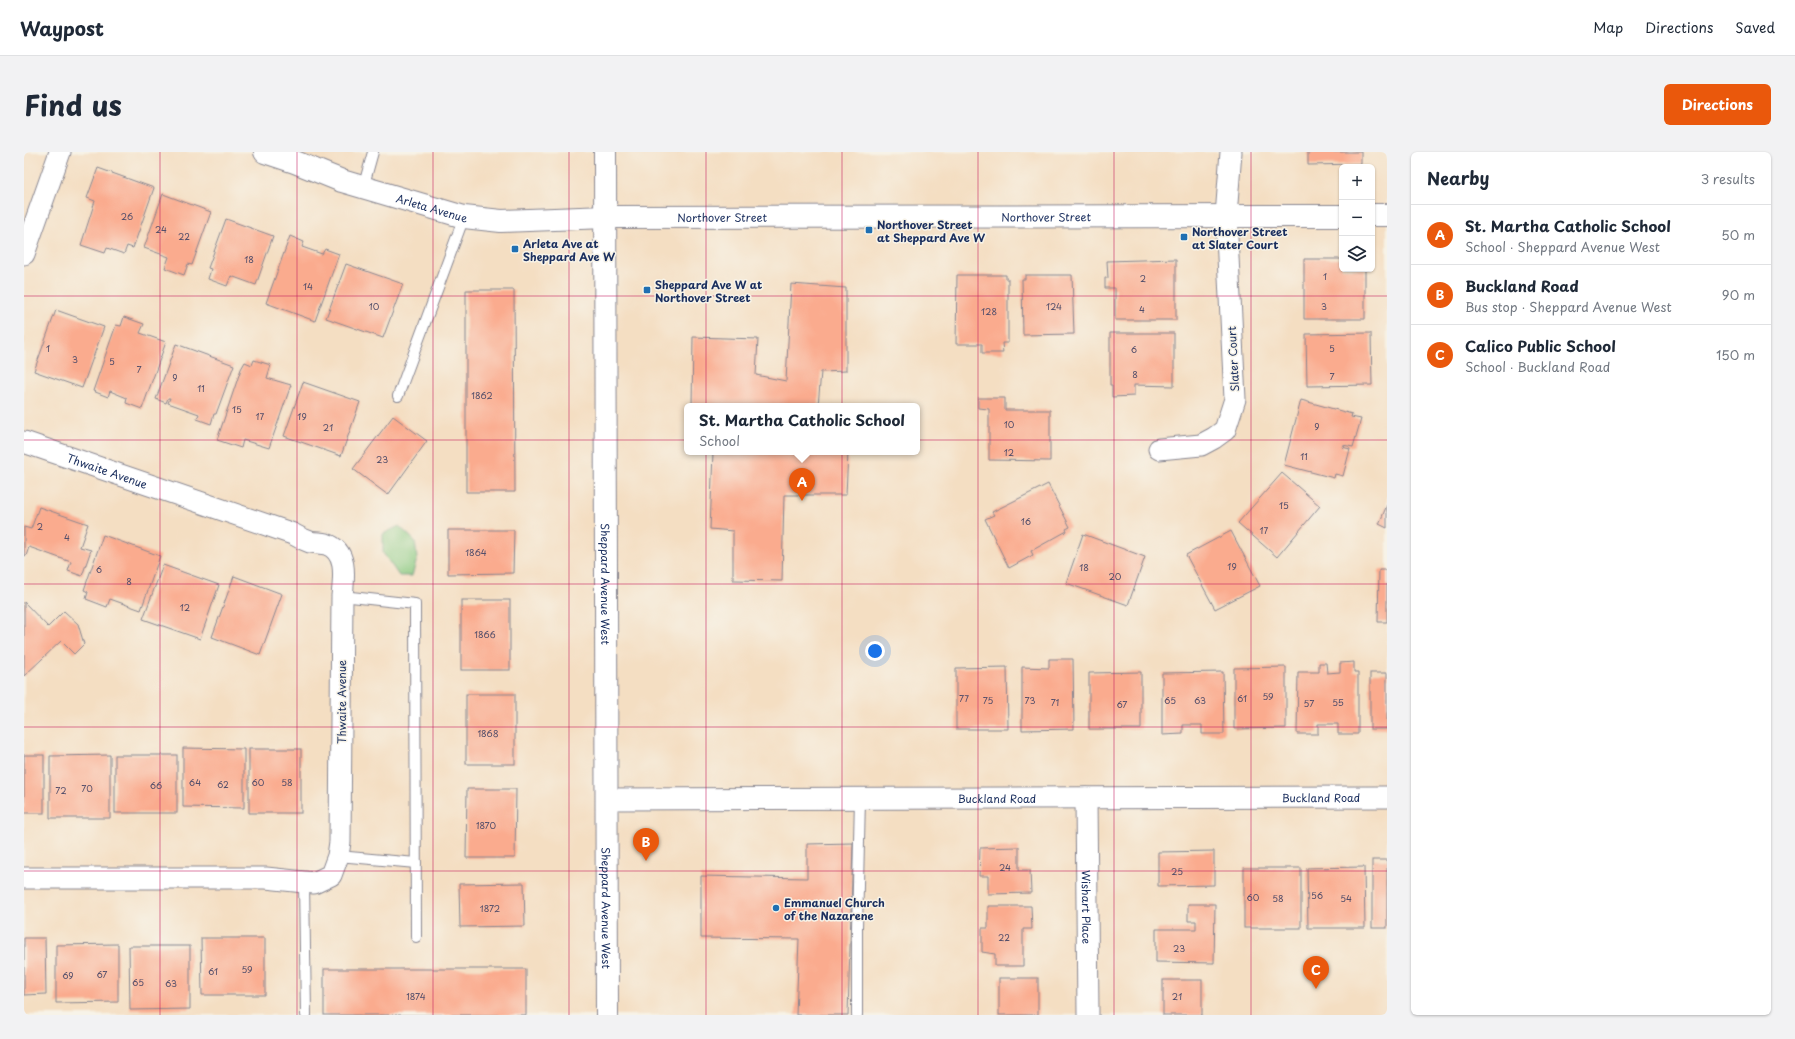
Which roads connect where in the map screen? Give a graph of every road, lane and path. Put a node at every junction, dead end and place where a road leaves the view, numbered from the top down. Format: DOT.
graph roads {
  1 [pos="60,152"];
  2 [pos="265,152"];
  3 [pos="373,152"];
  4 [pos="605,152"];
  5 [pos="1231,152"];
  6 [pos="363,188"];
  7 [pos="1375,215"];
  8 [pos="1387,215"];
  9 [pos="1226,216"];
  10 [pos="1339,216"];
  11 [pos="464,217"];
  12 [pos="606,217"];
  13 [pos="24,254"];
  14 [pos="398,396"];
  15 [pos="24,442"];
  16 [pos="1159,449"];
  17 [pos="342,596"];
  18 [pos="1387,797"];
  19 [pos="860,798"];
  20 [pos="1086,798"];
  21 [pos="608,799"];
  22 [pos="338,856"];
  23 [pos="416,863"];
  24 [pos="24,878"];
  25 [pos="304,883"];
  26 [pos="416,937"];
  27 [pos="306,1015"];
  28 [pos="607,1015"];
  29 [pos="857,1015"];
  30 [pos="1088,1015"];
  1 -- 13 [label="street"];
  2 -- 6 [label="street, Arleta Avenue"];
  3 -- 6 [label="lane"];
  4 -- 12 [label="street, Sheppard Avenue West"];
  5 -- 9 [label="street, Slater Court"];
  6 -- 11 [label="street, Arleta Avenue"];
  7 -- 8 [label="street"];
  9 -- 10 [label="street, Northover Street"];
  9 -- 12 [label="street, Northover Street"];
  9 -- 16 [label="street, Slater Court"];
  11 -- 12 [label="street, Arleta Avenue"];
  11 -- 14 [label="lane"];
  12 -- 21 [label="street, Sheppard Avenue West"];
  15 -- 17 [label="street, Thwaite Avenue"];
  17 -- 22 [label="street, Thwaite Avenue"];
  17 -- 23 [label="lane"];
  18 -- 20 [label="street, Buckland Road"];
  19 -- 20 [label="street, Buckland Road"];
  19 -- 21 [label="street, Buckland Road"];
  19 -- 29 [label="lane"];
  20 -- 30 [label="street, Wishart Place"];
  21 -- 28 [label="street, Sheppard Avenue West"];
  22 -- 23 [label="lane"];
  22 -- 25 [label="street, Thwaite Avenue"];
  23 -- 26 [label="lane"];
  24 -- 25 [label="street, Thwaite Avenue"];
  25 -- 27 [label="lane"];
}
